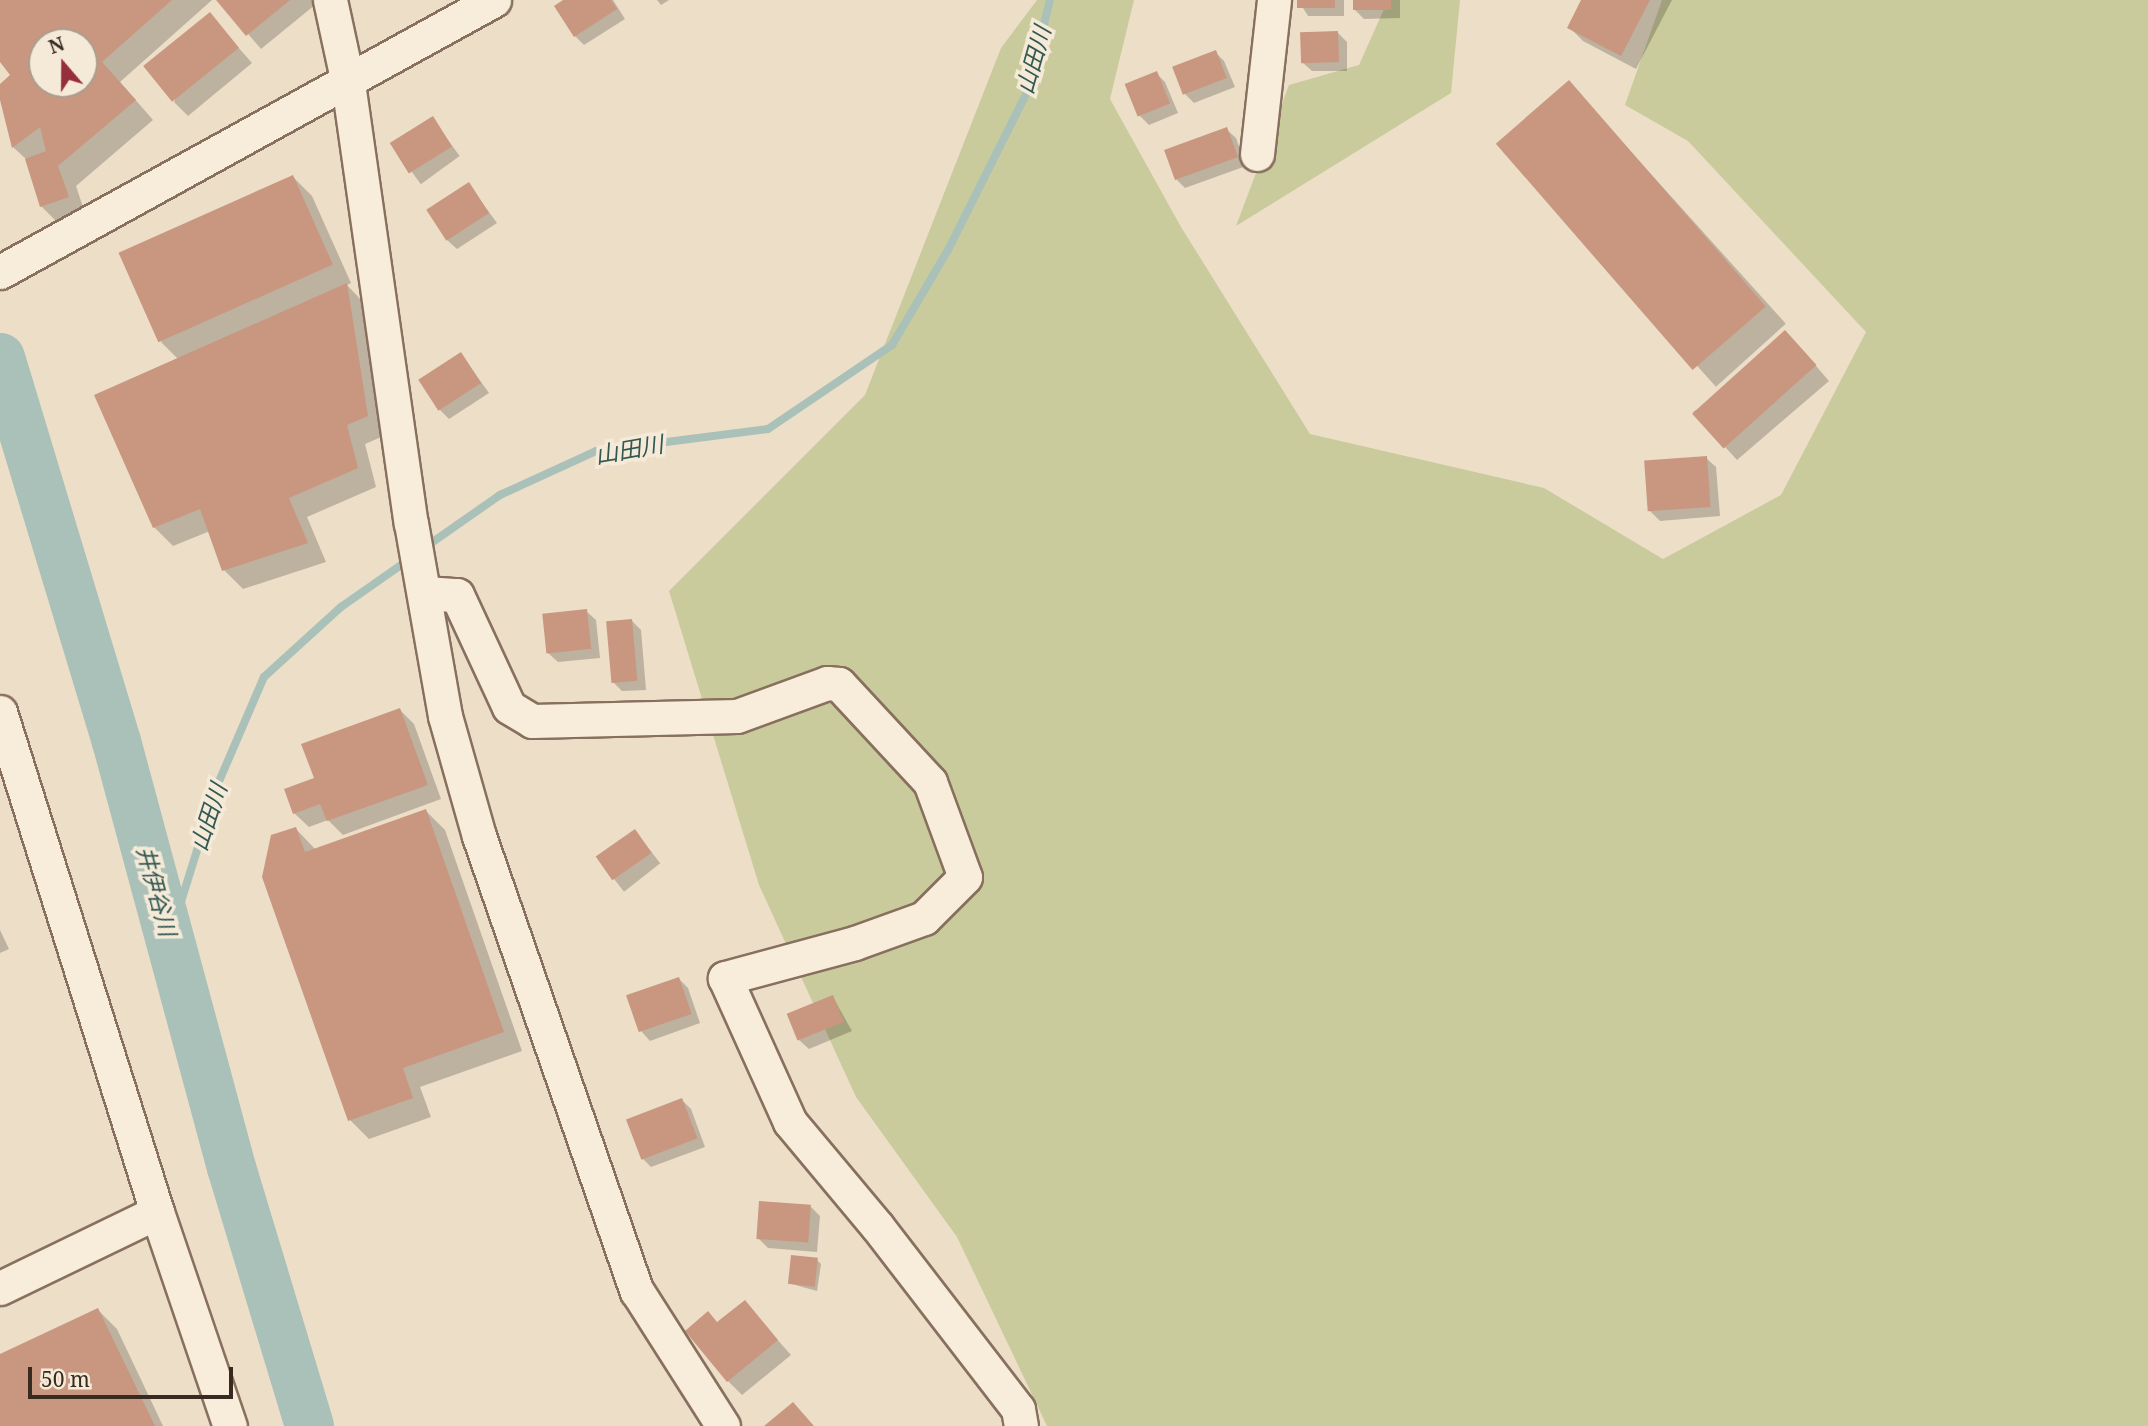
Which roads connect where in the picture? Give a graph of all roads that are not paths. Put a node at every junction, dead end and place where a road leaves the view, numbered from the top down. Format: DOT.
graph roads {
  1 [pos="330,0"];
  2 [pos="494,0"];
  3 [pos="1274,0"];
  4 [pos="348,83"];
  5 [pos="1257,154"];
  6 [pos="10,267"];
  7 [pos="423,585"];
  8 [pos="0,712"];
  9 [pos="157,1212"];
  10 [pos="0,1289"];
  11 [pos="230,1426"];
  12 [pos="723,1426"];
  13 [pos="1021,1426"];
  1 -- 4 [label="street"];
  2 -- 4 [label="street"];
  3 -- 5 [label="street"];
  4 -- 6 [label="street"];
  4 -- 7 [label="street"];
  7 -- 12 [label="street"];
  7 -- 13 [label="street"];
  8 -- 9 [label="street"];
  9 -- 10 [label="street"];
  9 -- 11 [label="street"];
}
